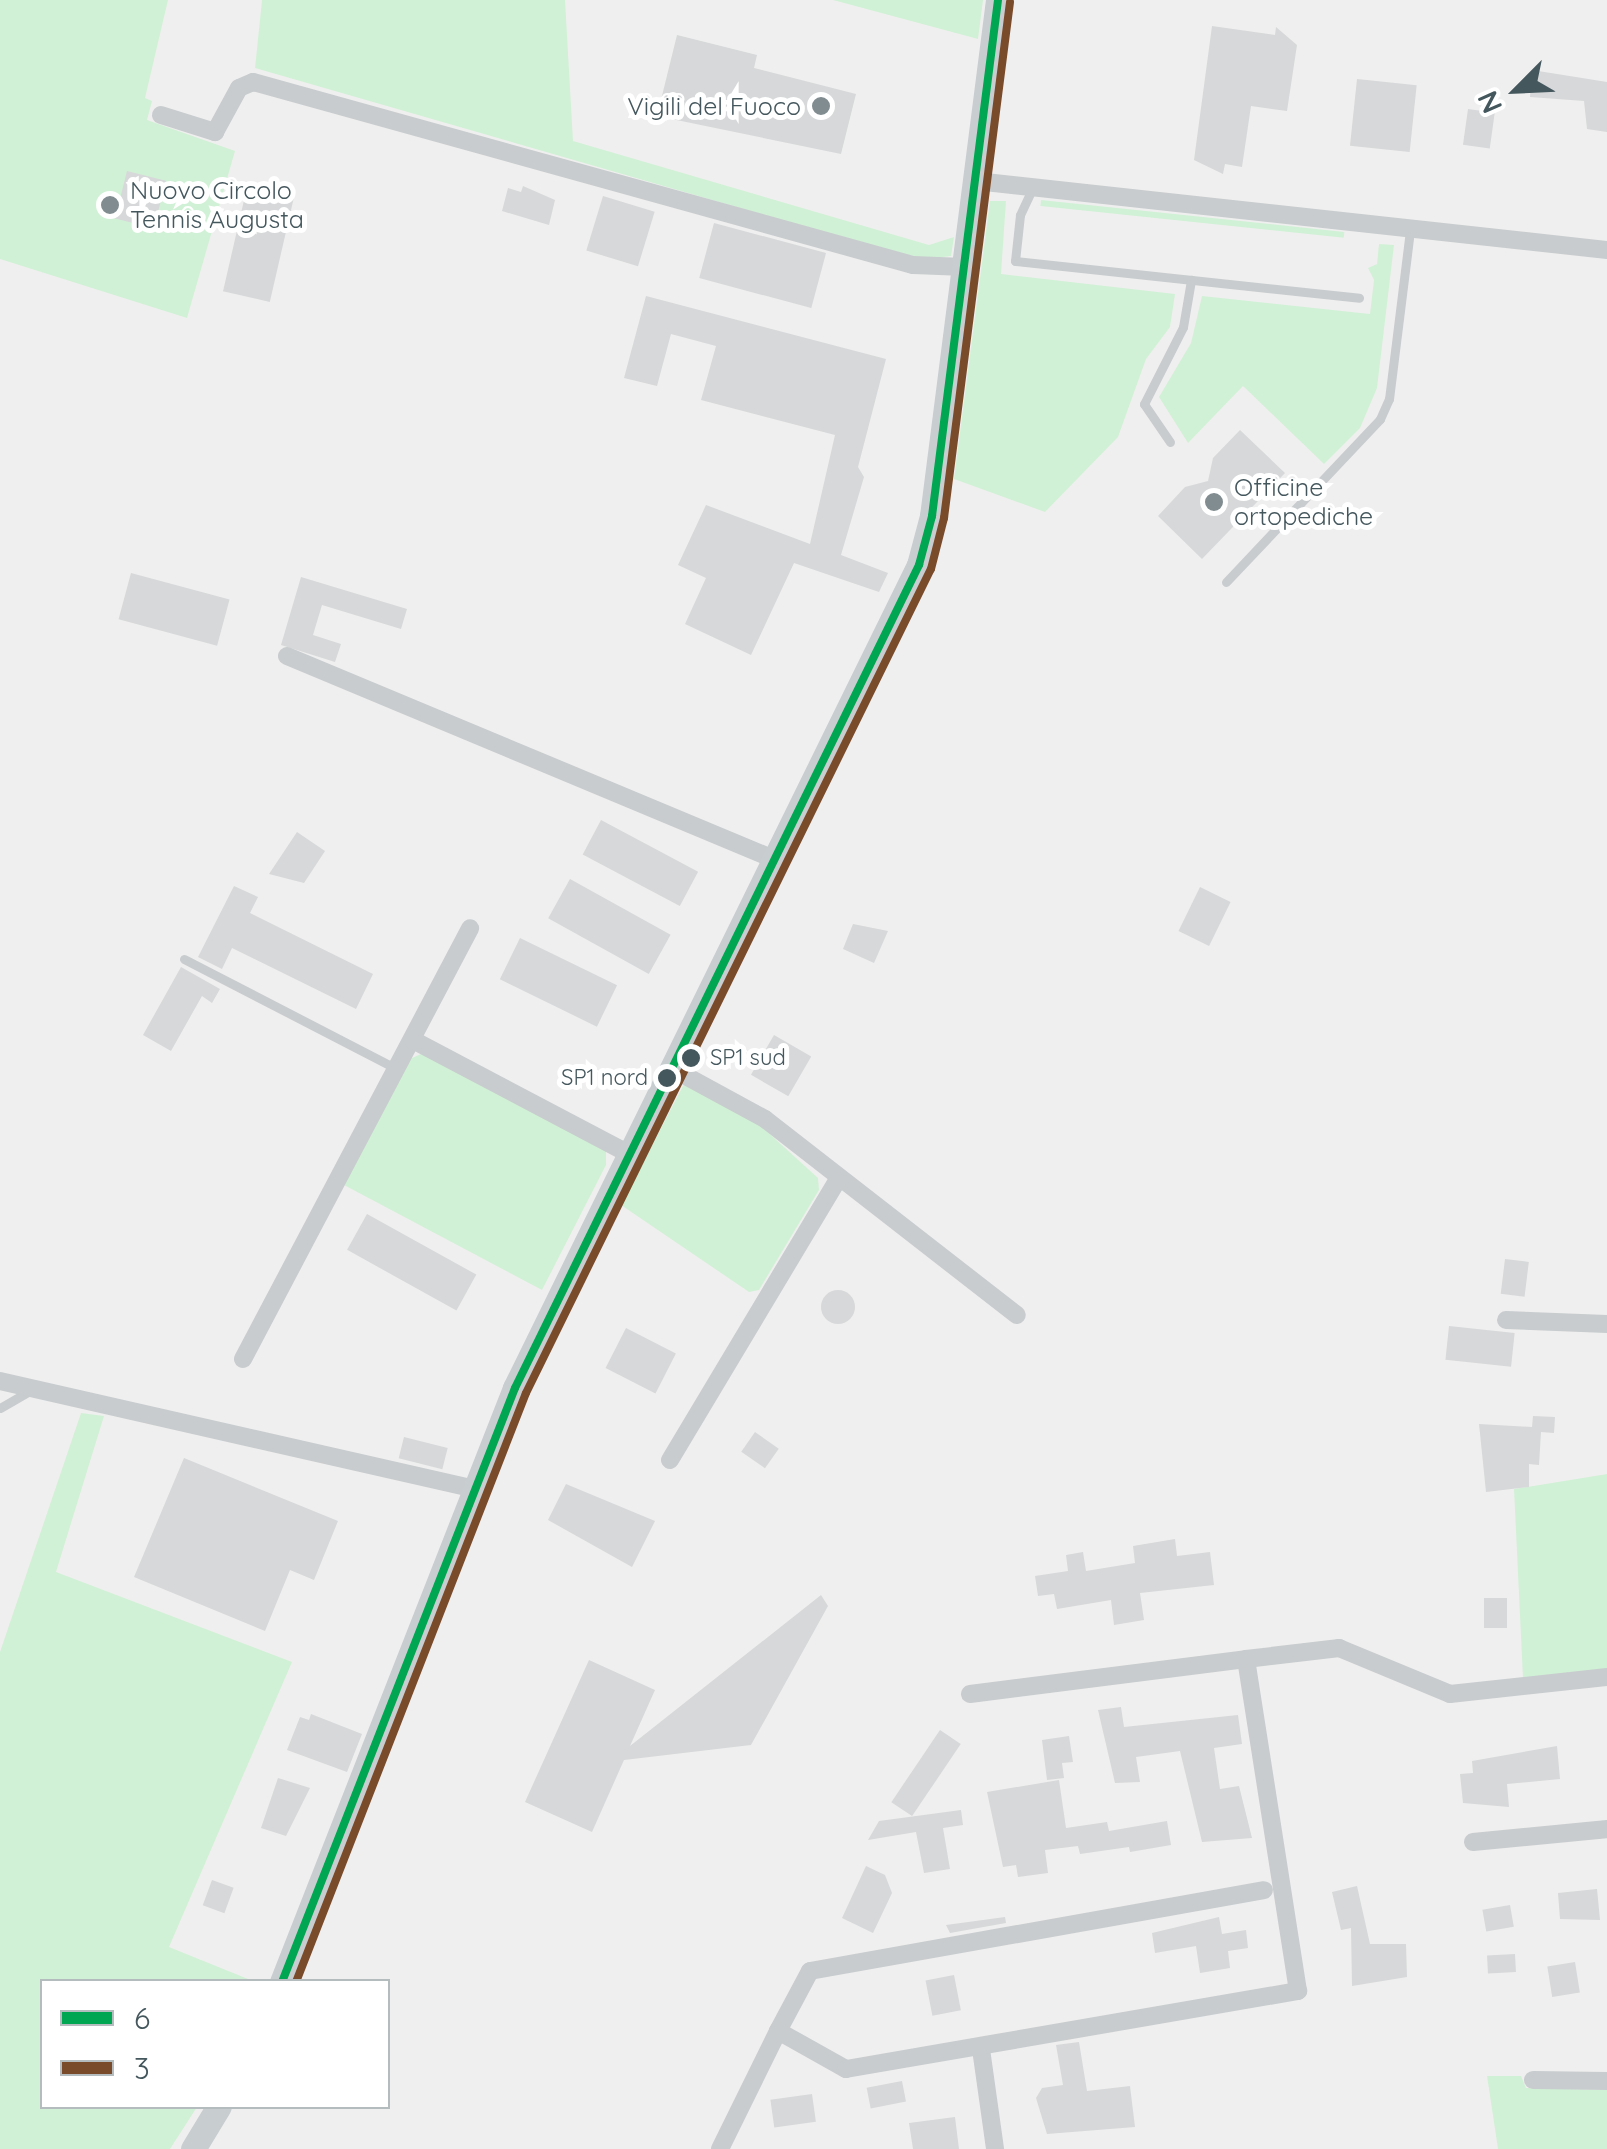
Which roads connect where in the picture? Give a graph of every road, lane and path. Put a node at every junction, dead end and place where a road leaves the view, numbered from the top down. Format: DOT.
graph roads {
  1 [pos="998,0"];
  2 [pos="161,116"];
  3 [pos="976,181"];
  4 [pos="1033,187"];
  5 [pos="1410,230"];
  6 [pos="1607,250"];
  7 [pos="965,267"];
  8 [pos="1191,280"];
  9 [pos="1358,298"];
  10 [pos="1170,442"];
  11 [pos="1226,582"];
  12 [pos="287,656"];
  13 [pos="776,860"];
  14 [pos="470,928"];
  15 [pos="184,959"];
  16 [pos="414,1040"];
  17 [pos="674,1069"];
  18 [pos="397,1070"];
  19 [pos="631,1155"];
  20 [pos="838,1181"];
  21 [pos="1017,1315"];
  22 [pos="1506,1320"];
  23 [pos="1607,1324"];
  24 [pos="243,1359"];
  25 [pos="0,1382"];
  26 [pos="28,1392"];
  27 [pos="0,1408"];
  28 [pos="670,1460"];
  29 [pos="472,1488"];
  30 [pos="1246,1659"];
  31 [pos="1607,1677"];
  32 [pos="970,1694"];
  33 [pos="1607,1829"];
  34 [pos="1473,1842"];
  35 [pos="1264,1890"];
  36 [pos="283,1979"];
  37 [pos="778,2031"];
  38 [pos="980,2049"];
  39 [pos="1533,2080"];
  40 [pos="1607,2081"];
  41 [pos="218,2109"];
  42 [pos="193,2149"];
  43 [pos="720,2149"];
  44 [pos="995,2149"];
  1 -- 3 [label="main road"];
  2 -- 7 [label="street"];
  3 -- 4 [label="street"];
  3 -- 7 [label="main road"];
  4 -- 5 [label="street"];
  4 -- 8 [label="lane"];
  5 -- 6 [label="street"];
  5 -- 11 [label="lane"];
  7 -- 13 [label="main road"];
  8 -- 9 [label="lane"];
  8 -- 10 [label="lane"];
  12 -- 13 [label="street"];
  13 -- 17 [label="main road"];
  14 -- 16 [label="street"];
  15 -- 18 [label="lane"];
  16 -- 18 [label="street"];
  16 -- 19 [label="street"];
  17 -- 19 [label="main road"];
  17 -- 20 [label="street"];
  18 -- 24 [label="street"];
  19 -- 29 [label="main road"];
  20 -- 21 [label="street"];
  20 -- 28 [label="street"];
  22 -- 23 [label="street"];
  25 -- 26 [label="street"];
  26 -- 27 [label="lane"];
  26 -- 29 [label="street"];
  29 -- 36 [label="main road"];
  30 -- 31 [label="street"];
  30 -- 32 [label="street"];
  30 -- 38 [label="street"];
  33 -- 34 [label="street"];
  35 -- 37 [label="street"];
  37 -- 38 [label="street"];
  37 -- 43 [label="street"];
  38 -- 44 [label="street"];
  39 -- 40 [label="street"];
  41 -- 42 [label="main road"];
}
